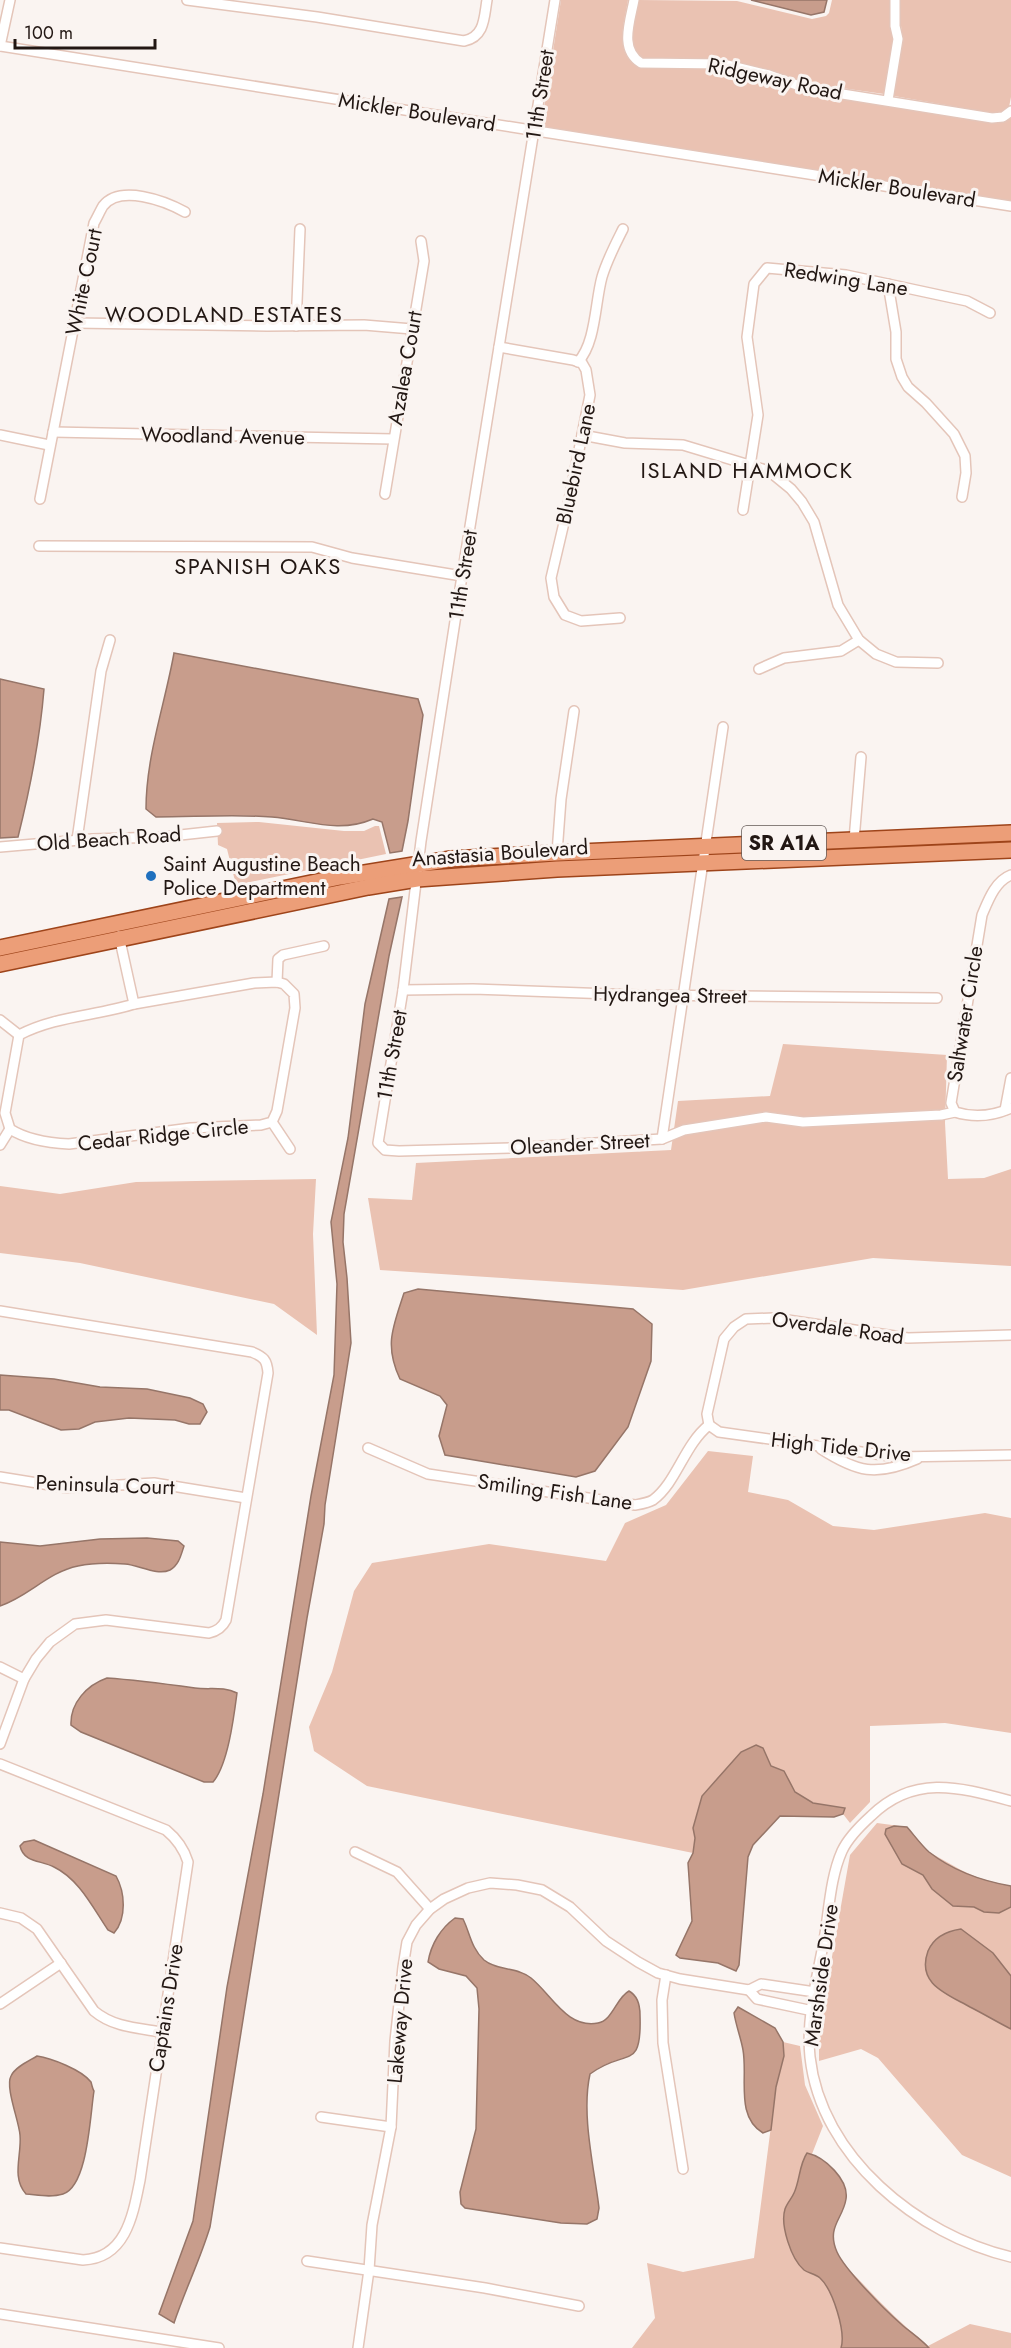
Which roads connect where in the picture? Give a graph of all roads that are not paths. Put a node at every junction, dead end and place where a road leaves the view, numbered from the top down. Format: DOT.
graph roads {
  1 [pos="10,0"];
  2 [pos="187,0"];
  3 [pos="555,0"];
  4 [pos="634,0"];
  5 [pos="895,0"];
  6 [pos="486,4"];
  7 [pos="0,46"];
  8 [pos="888,100"];
  9 [pos="1011,111"];
  10 [pos="535,131"];
  11 [pos="1011,206"];
  12 [pos="185,212"];
  13 [pos="300,229"];
  14 [pos="623,229"];
  15 [pos="422,242"];
  16 [pos="888,284"];
  17 [pos="990,313"];
  18 [pos="75,323"];
  19 [pos="296,326"];
  20 [pos="412,329"];
  21 [pos="499,346"];
  22 [pos="578,362"];
  23 [pos="52,432"];
  24 [pos="0,435"];
  25 [pos="582,435"];
  26 [pos="393,439"];
  27 [pos="50,445"];
  28 [pos="749,465"];
  29 [pos="385,494"];
  30 [pos="962,497"];
  31 [pos="40,499"];
  32 [pos="743,510"];
  33 [pos="39,546"];
  34 [pos="462,576"];
  35 [pos="620,618"];
  36 [pos="110,640"];
  37 [pos="859,640"];
  38 [pos="938,663"];
  39 [pos="759,669"];
  40 [pos="574,711"];
  41 [pos="723,727"];
  42 [pos="861,757"];
  43 [pos="217,831"];
  44 [pos="1011,833"];
  45 [pos="76,840"];
  46 [pos="854,840"];
  47 [pos="705,846"];
  48 [pos="0,847"];
  49 [pos="1011,850"];
  50 [pos="558,853"];
  51 [pos="703,862"];
  52 [pos="418,872"];
  53 [pos="1011,875"];
  54 [pos="118,932"];
  55 [pos="324,946"];
  56 [pos="0,948"];
  57 [pos="0,964"];
  58 [pos="277,982"];
  59 [pos="403,990"];
  60 [pos="683,994"];
  61 [pos="937,998"];
  62 [pos="134,1004"];
  63 [pos="0,1020"];
  64 [pos="19,1035"];
  65 [pos="1011,1085"];
  66 [pos="1008,1109"];
  67 [pos="955,1112"];
  68 [pos="272,1122"];
  69 [pos="10,1129"];
  70 [pos="662,1139"];
  71 [pos="0,1145"];
  72 [pos="383,1148"];
  73 [pos="290,1149"];
  74 [pos="0,1311"];
  75 [pos="1011,1335"];
  76 [pos="709,1425"];
  77 [pos="816,1446"];
  78 [pos="368,1448"];
  79 [pos="1011,1455"];
  80 [pos="922,1456"];
  81 [pos="0,1477"];
  82 [pos="246,1498"];
  83 [pos="0,1667"];
  84 [pos="24,1679"];
  85 [pos="0,1744"];
  86 [pos="0,1764"];
  87 [pos="1011,1801"];
  88 [pos="355,1852"];
  89 [pos="430,1909"];
  90 [pos="0,1913"];
  91 [pos="61,1963"];
  92 [pos="666,1975"];
  93 [pos="749,1990"];
  94 [pos="815,1992"];
  95 [pos="0,2004"];
  96 [pos="813,2011"];
  97 [pos="161,2032"];
  98 [pos="321,2117"];
  99 [pos="391,2127"];
  100 [pos="683,2169"];
  101 [pos="0,2248"];
  102 [pos="1011,2257"];
  103 [pos="307,2261"];
  104 [pos="369,2270"];
  105 [pos="579,2306"];
  106 [pos="0,2314"];
  107 [pos="219,2348"];
  108 [pos="358,2348"];
  1 -- 7 [label="street"];
  2 -- 6 [label="street"];
  3 -- 10 [label="street, 11th Street"];
  4 -- 8 [label="street, Ridgeway Road"];
  5 -- 8 [label="street"];
  7 -- 10 [label="street, Mickler Boulevard"];
  8 -- 9 [label="street, Ridgeway Road"];
  10 -- 11 [label="street, Mickler Boulevard"];
  10 -- 21 [label="street, 11th Street"];
  12 -- 18 [label="street, White Court"];
  13 -- 19 [label="street"];
  14 -- 22 [label="street"];
  15 -- 20 [label="street, Azalea Court"];
  16 -- 17 [label="street, Redwing Lane"];
  16 -- 28 [label="street, Redwing Lane"];
  16 -- 30 [label="street"];
  18 -- 19 [label="street"];
  18 -- 23 [label="street, White Court"];
  19 -- 20 [label="street"];
  20 -- 26 [label="street, Azalea Court"];
  21 -- 22 [label="street"];
  21 -- 34 [label="street, 11th Street"];
  22 -- 25 [label="street, Bluebird Lane"];
  23 -- 26 [label="street, Woodland Avenue"];
  23 -- 27 [label="street, White Court"];
  24 -- 27 [label="street"];
  25 -- 28 [label="street"];
  25 -- 35 [label="street, Bluebird Lane"];
  26 -- 29 [label="street, Azalea Court"];
  27 -- 31 [label="street, White Court"];
  28 -- 32 [label="street, Redwing Lane"];
  28 -- 37 [label="street"];
  33 -- 34 [label="street"];
  34 -- 52 [label="street, 11th Street"];
  36 -- 45 [label="street"];
  37 -- 38 [label="street"];
  37 -- 39 [label="street"];
  40 -- 50 [label="street"];
  41 -- 47 [label="street"];
  42 -- 46 [label="street"];
  43 -- 45 [label="street, Old Beach Road"];
  44 -- 46 [label="main road, Anastasia Boulevard / SR A1A"];
  45 -- 48 [label="street, Old Beach Road"];
  46 -- 47 [label="main road, Anastasia Boulevard / SR A1A"];
  47 -- 50 [label="main road, Anastasia Boulevard / SR A1A"];
  47 -- 51 [label="street"];
  49 -- 51 [label="main road, Anastasia Boulevard / SR A1A"];
  50 -- 52 [label="main road, Anastasia Boulevard / SR A1A"];
  51 -- 52 [label="main road, Anastasia Boulevard / SR A1A"];
  51 -- 60 [label="street"];
  52 -- 54 [label="main road, Anastasia Boulevard / SR A1A"];
  52 -- 59 [label="street, 11th Street"];
  53 -- 67 [label="street, Saltwater Circle"];
  54 -- 56 [label="main road, Anastasia Boulevard / SR A1A"];
  54 -- 57 [label="main road, Anastasia Boulevard / SR A1A"];
  54 -- 62 [label="street"];
  55 -- 58 [label="street"];
  58 -- 62 [label="street"];
  58 -- 68 [label="street, Cedar Ridge Circle"];
  59 -- 60 [label="street, Hydrangea Street"];
  59 -- 72 [label="street, 11th Street"];
  60 -- 61 [label="street, Hydrangea Street"];
  60 -- 70 [label="street"];
  62 -- 64 [label="street"];
  63 -- 64 [label="street"];
  64 -- 69 [label="street"];
  65 -- 66 [label="street, Saltwater Circle"];
  66 -- 67 [label="street, Saltwater Circle"];
  67 -- 70 [label="street, Oleander Street"];
  68 -- 69 [label="street, Cedar Ridge Circle"];
  68 -- 73 [label="street"];
  69 -- 71 [label="street"];
  70 -- 72 [label="street, Oleander Street"];
  74 -- 82 [label="street"];
  75 -- 76 [label="street, Overdale Road"];
  76 -- 77 [label="street, High Tide Drive"];
  76 -- 78 [label="street, Smiling Fish Lane"];
  77 -- 80 [label="street, High Tide Drive"];
  77 -- 80 [label="street"];
  79 -- 80 [label="street, High Tide Drive"];
  81 -- 82 [label="street, Peninsula Court"];
  82 -- 84 [label="street"];
  83 -- 84 [label="street"];
  84 -- 85 [label="street"];
  86 -- 97 [label="street, Captains Drive"];
  87 -- 94 [label="street, Marshside Drive"];
  88 -- 89 [label="street"];
  89 -- 92 [label="street, Lakeway Drive"];
  89 -- 99 [label="street, Lakeway Drive"];
  90 -- 91 [label="street"];
  91 -- 95 [label="street"];
  91 -- 97 [label="street"];
  92 -- 93 [label="street, Lakeway Drive"];
  92 -- 100 [label="street"];
  93 -- 94 [label="street, Lakeway Drive"];
  93 -- 96 [label="street, Lakeway Drive"];
  94 -- 96 [label="street, Marshside Drive"];
  96 -- 102 [label="street, Marshside Drive"];
  97 -- 101 [label="street, Captains Drive"];
  98 -- 99 [label="street"];
  99 -- 104 [label="street, Lakeway Drive"];
  103 -- 104 [label="street"];
  104 -- 105 [label="street"];
  104 -- 108 [label="street, Lakeway Drive"];
  106 -- 107 [label="street"];
}
